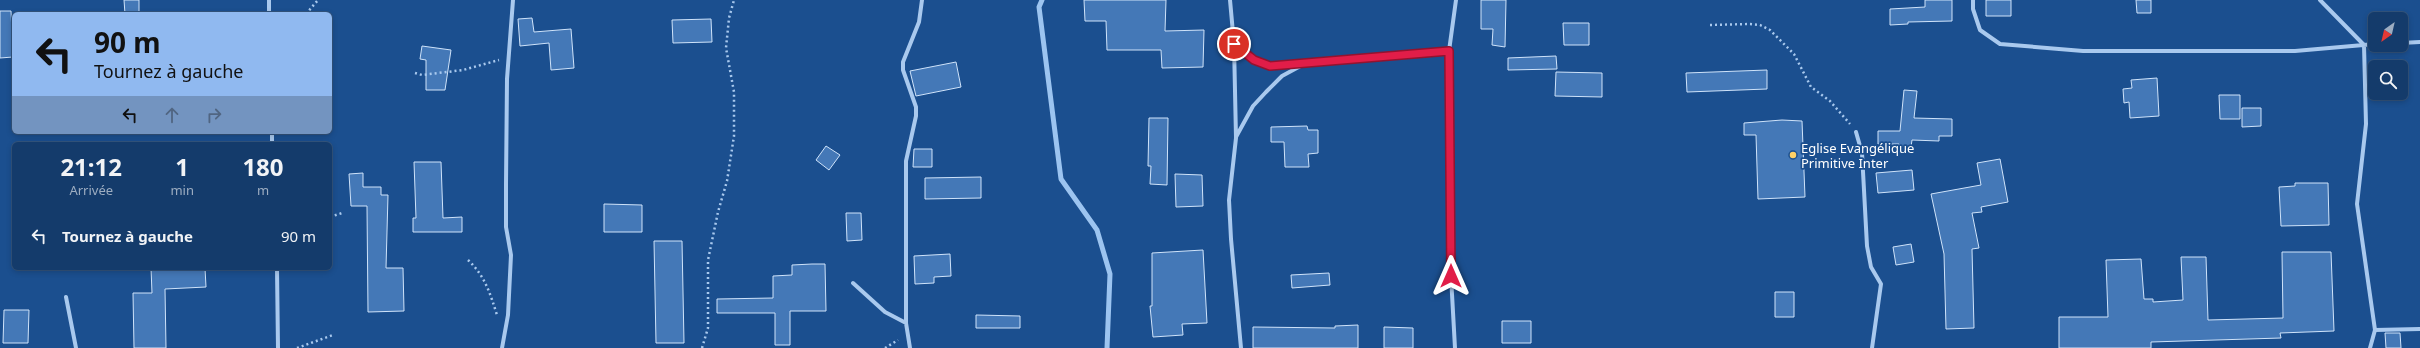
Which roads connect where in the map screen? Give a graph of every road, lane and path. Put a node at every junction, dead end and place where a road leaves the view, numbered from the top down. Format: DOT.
graph roads {
  1 [pos="269,0"];
  2 [pos="318,0"];
  3 [pos="513,0"];
  4 [pos="734,0"];
  5 [pos="922,0"];
  6 [pos="1230,0"];
  7 [pos="1456,0"];
  8 [pos="1973,0"];
  9 [pos="2320,0"];
  10 [pos="269,12"];
  11 [pos="308,12"];
  12 [pos="1710,25"];
  13 [pos="2420,42"];
  14 [pos="2408,43"];
  15 [pos="1234,44"];
  16 [pos="2364,45"];
  17 [pos="2368,45"];
  18 [pos="1449,51"];
  19 [pos="508,59"];
  20 [pos="1306,63"];
  21 [pos="415,73"];
  22 [pos="1856,132"];
  23 [pos="1236,138"];
  24 [pos="342,213"];
  25 [pos="332,216"];
  26 [pos="468,260"];
  27 [pos="277,270"];
  28 [pos="853,283"];
  29 [pos="66,297"];
  30 [pos="906,323"];
  31 [pos="506,328"];
  32 [pos="2420,328"];
  33 [pos="2375,330"];
  34 [pos="907,334"];
  35 [pos="333,335"];
  36 [pos="76,348"];
  37 [pos="278,348"];
  38 [pos="297,348"];
  39 [pos="502,348"];
  40 [pos="702,348"];
  41 [pos="885,348"];
  42 [pos="910,348"];
  43 [pos="1241,348"];
  44 [pos="1455,348"];
  45 [pos="1872,348"];
  46 [pos="2370,348"];
  1 -- 10 [label="street"];
  2 -- 11 [label="path"];
  3 -- 19 [label="street"];
  4 -- 40 [label="path"];
  5 -- 30 [label="street"];
  6 -- 15 [label="street"];
  7 -- 18 [label="street"];
  8 -- 16 [label="street"];
  9 -- 16 [label="street"];
  12 -- 22 [label="path"];
  13 -- 14 [label="street"];
  15 -- 20 [label="street"];
  15 -- 23 [label="street"];
  16 -- 17 [label="street"];
  16 -- 33 [label="street"];
  18 -- 20 [label="street"];
  18 -- 44 [label="street"];
  19 -- 21 [label="path"];
  19 -- 31 [label="street"];
  20 -- 23 [label="street"];
  22 -- 45 [label="street"];
  23 -- 43 [label="street"];
  24 -- 25 [label="path"];
  26 -- 31 [label="path"];
  27 -- 37 [label="street"];
  28 -- 30 [label="street"];
  29 -- 36 [label="street"];
  30 -- 34 [label="street"];
  31 -- 39 [label="street"];
  32 -- 33 [label="street"];
  33 -- 46 [label="street"];
  34 -- 41 [label="path"];
  34 -- 42 [label="street"];
  35 -- 38 [label="path"];
}
